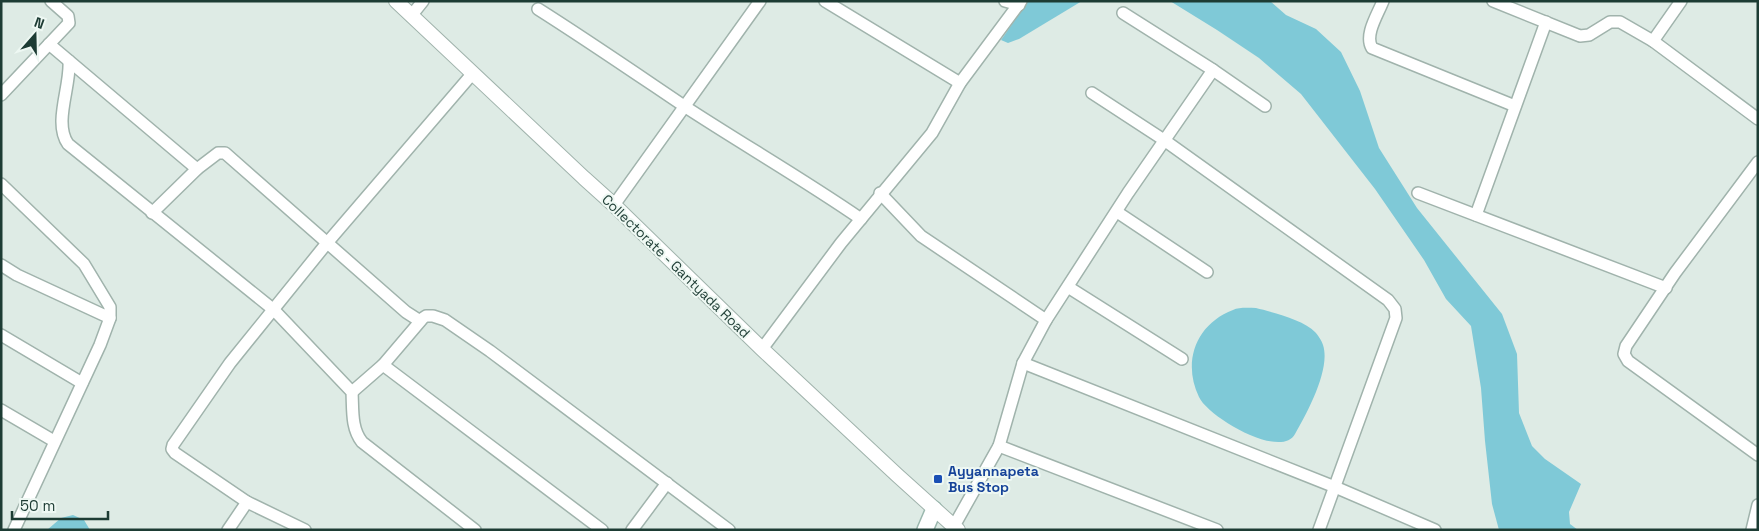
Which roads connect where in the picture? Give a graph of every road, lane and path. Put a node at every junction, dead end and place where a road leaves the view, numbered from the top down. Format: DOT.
graph roads {
  1 [pos="51,1"];
  2 [pos="396,1"];
  3 [pos="424,1"];
  4 [pos="760,1"];
  5 [pos="825,1"];
  6 [pos="1005,1"];
  7 [pos="1383,1"];
  8 [pos="1493,1"];
  9 [pos="1681,1"];
  10 [pos="1020,3"];
  11 [pos="538,9"];
  12 [pos="1123,12"];
  13 [pos="411,16"];
  14 [pos="1546,22"];
  15 [pos="1652,41"];
  16 [pos="49,44"];
  17 [pos="70,61"];
  18 [pos="1212,70"];
  19 [pos="473,73"];
  20 [pos="960,83"];
  21 [pos="1092,92"];
  22 [pos="1,95"];
  23 [pos="684,106"];
  24 [pos="1265,106"];
  25 [pos="1515,106"];
  26 [pos="1758,118"];
  27 [pos="1164,140"];
  28 [pos="1758,162"];
  29 [pos="197,169"];
  30 [pos="1,184"];
  31 [pos="880,193"];
  32 [pos="1418,193"];
  33 [pos="614,204"];
  34 [pos="1117,212"];
  35 [pos="152,213"];
  36 [pos="1476,215"];
  37 [pos="861,219"];
  38 [pos="328,243"];
  39 [pos="1,265"];
  40 [pos="1207,272"];
  41 [pos="1068,287"];
  42 [pos="1666,288"];
  43 [pos="274,310"];
  44 [pos="110,318"];
  45 [pos="1046,320"];
  46 [pos="420,321"];
  47 [pos="1,335"];
  48 [pos="762,349"];
  49 [pos="1182,359"];
  50 [pos="1023,363"];
  51 [pos="383,366"];
  52 [pos="82,382"];
  53 [pos="352,392"];
  54 [pos="1,410"];
  55 [pos="54,441"];
  56 [pos="999,446"];
  57 [pos="1758,455"];
  58 [pos="666,483"];
  59 [pos="1335,487"];
  60 [pos="247,502"];
  61 [pos="1758,505"];
  62 [pos="934,509"];
  63 [pos="956,528"];
  64 [pos="14,530"];
  65 [pos="228,530"];
  66 [pos="305,530"];
  67 [pos="476,530"];
  68 [pos="602,530"];
  69 [pos="632,530"];
  70 [pos="729,530"];
  71 [pos="925,530"];
  72 [pos="1217,530"];
  73 [pos="1319,530"];
  74 [pos="1435,530"];
  75 [pos="1752,530"];
  1 -- 16 [label="street"];
  2 -- 13 [label="street, Collectorate - Gantyada Road"];
  3 -- 13 [label="street"];
  4 -- 23 [label="street"];
  5 -- 20 [label="street"];
  6 -- 10 [label="street"];
  7 -- 25 [label="street"];
  8 -- 14 [label="street"];
  9 -- 15 [label="street"];
  10 -- 20 [label="street"];
  11 -- 23 [label="street"];
  12 -- 18 [label="street"];
  13 -- 19 [label="street, Collectorate - Gantyada Road"];
  14 -- 15 [label="street"];
  14 -- 25 [label="street"];
  15 -- 26 [label="street"];
  16 -- 17 [label="street"];
  16 -- 22 [label="street"];
  17 -- 29 [label="street"];
  17 -- 35 [label="street"];
  18 -- 24 [label="street"];
  18 -- 27 [label="street"];
  19 -- 33 [label="street, Collectorate - Gantyada Road"];
  19 -- 38 [label="street"];
  20 -- 31 [label="street"];
  21 -- 27 [label="street"];
  23 -- 33 [label="street"];
  23 -- 37 [label="street"];
  25 -- 36 [label="street"];
  27 -- 34 [label="street"];
  27 -- 59 [label="street"];
  28 -- 42 [label="street"];
  29 -- 35 [label="street"];
  29 -- 38 [label="street"];
  30 -- 44 [label="street"];
  31 -- 37 [label="street"];
  31 -- 45 [label="street"];
  32 -- 36 [label="street"];
  33 -- 48 [label="street, Collectorate - Gantyada Road"];
  34 -- 40 [label="street"];
  34 -- 41 [label="street"];
  35 -- 43 [label="street"];
  36 -- 42 [label="street"];
  37 -- 48 [label="street"];
  38 -- 43 [label="street"];
  38 -- 46 [label="street"];
  39 -- 44 [label="street"];
  41 -- 45 [label="street"];
  41 -- 49 [label="street"];
  42 -- 57 [label="street"];
  43 -- 53 [label="street"];
  43 -- 60 [label="street"];
  44 -- 52 [label="street"];
  45 -- 50 [label="street"];
  46 -- 51 [label="street"];
  46 -- 58 [label="street"];
  47 -- 52 [label="street"];
  48 -- 62 [label="street, Collectorate - Gantyada Road"];
  50 -- 56 [label="street"];
  50 -- 59 [label="street"];
  51 -- 53 [label="street"];
  51 -- 68 [label="street"];
  52 -- 55 [label="street"];
  53 -- 67 [label="street"];
  54 -- 55 [label="street"];
  55 -- 64 [label="street"];
  56 -- 63 [label="street"];
  56 -- 72 [label="street"];
  58 -- 69 [label="street"];
  58 -- 70 [label="street"];
  59 -- 73 [label="street"];
  59 -- 74 [label="street"];
  60 -- 65 [label="street"];
  60 -- 66 [label="street"];
  61 -- 75 [label="street"];
  62 -- 63 [label="street, Collectorate - Gantyada Road"];
  62 -- 71 [label="main road"];
}
